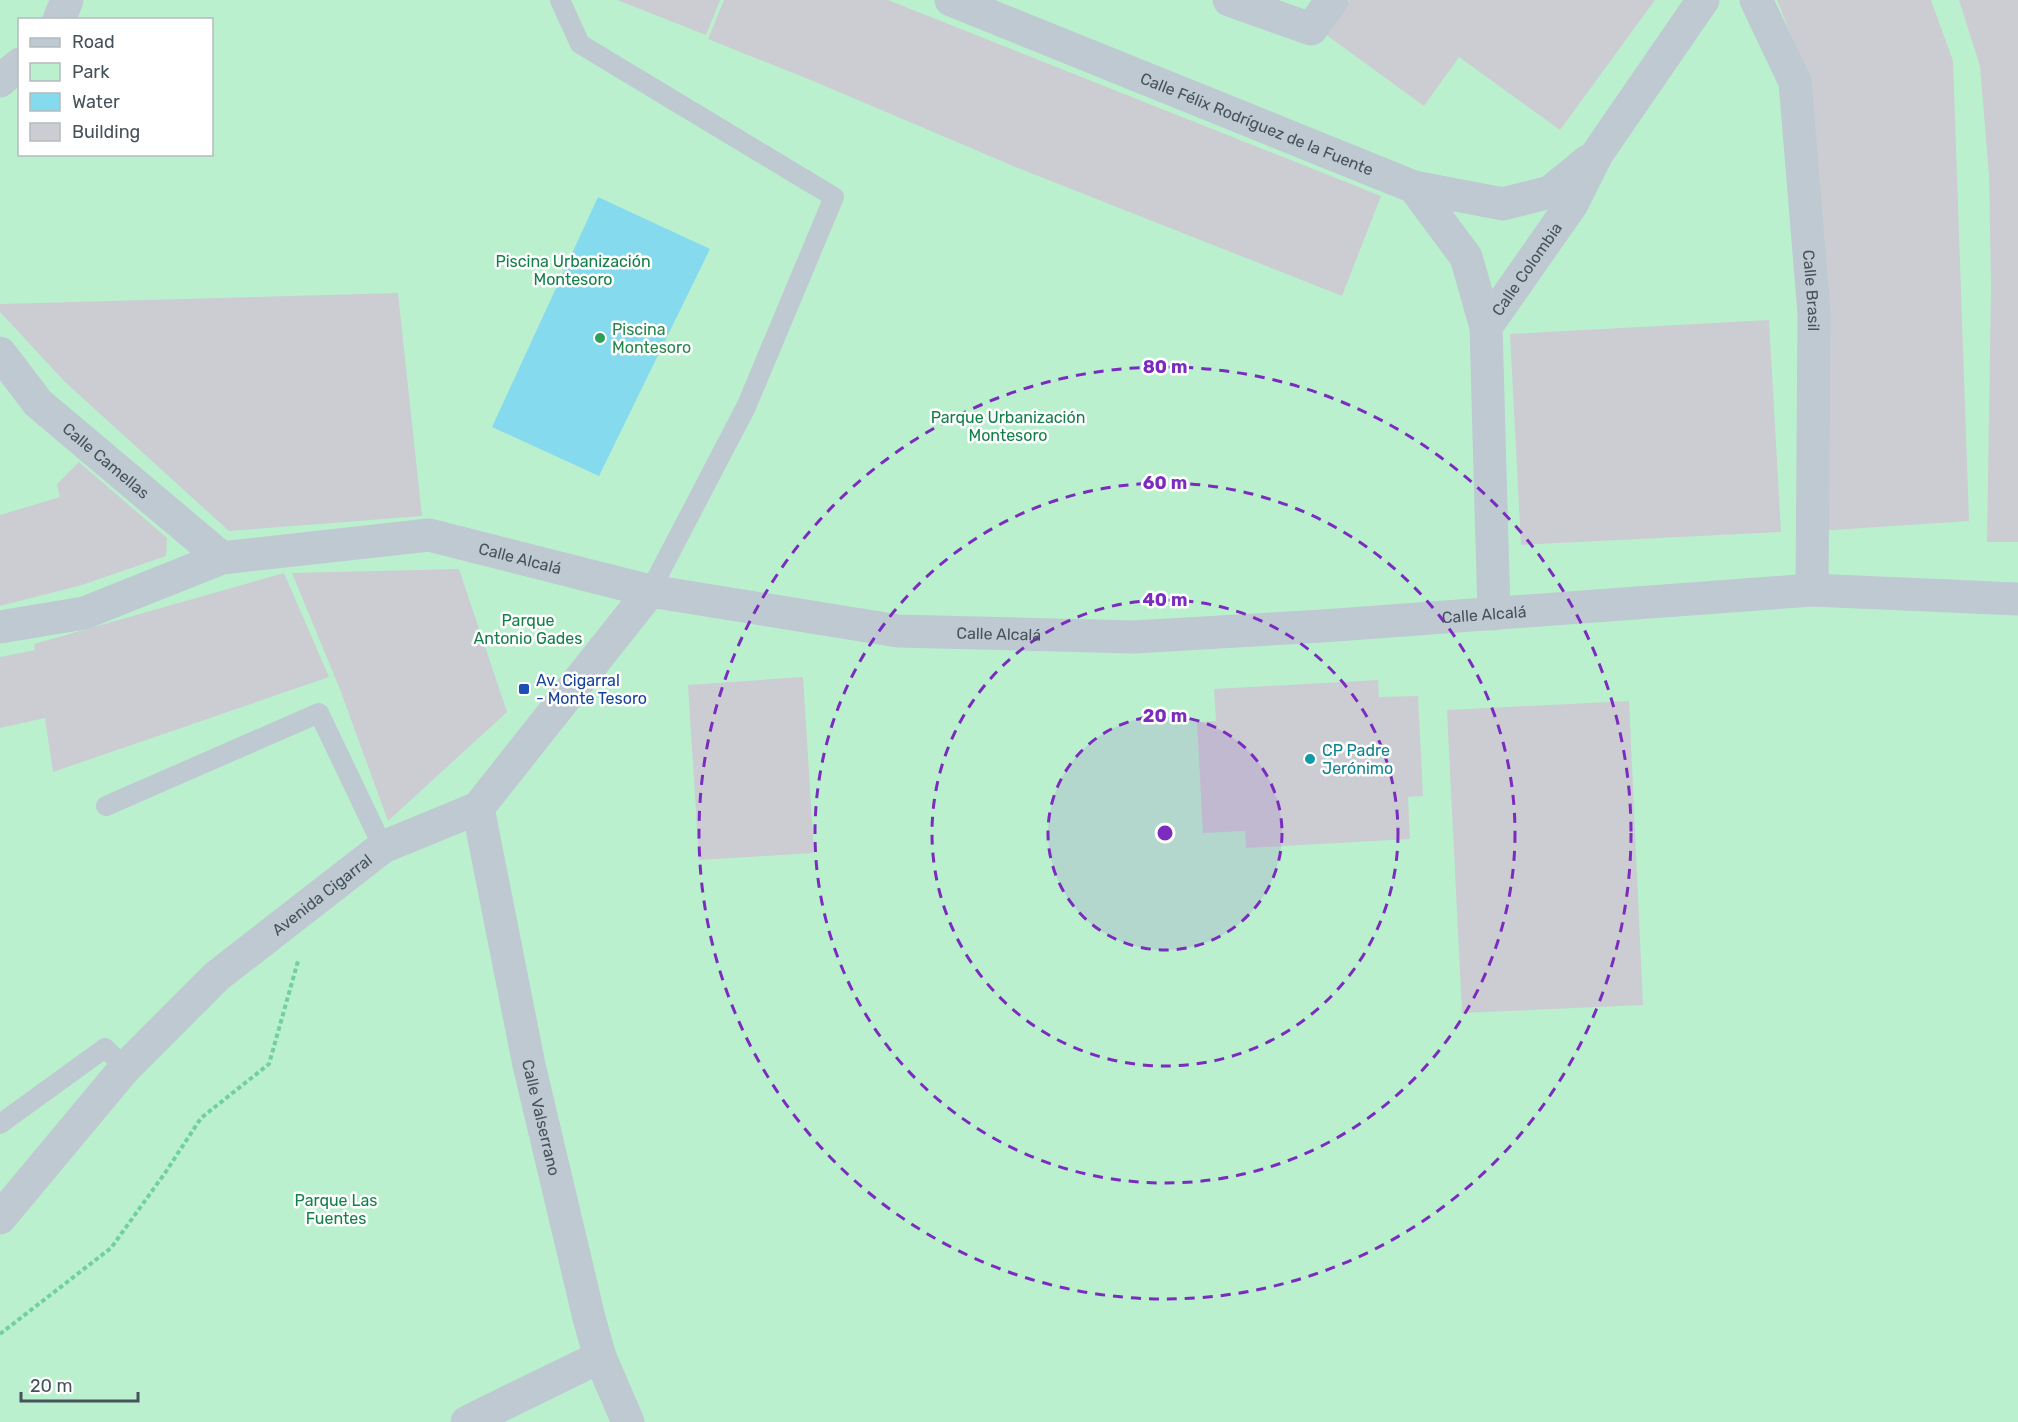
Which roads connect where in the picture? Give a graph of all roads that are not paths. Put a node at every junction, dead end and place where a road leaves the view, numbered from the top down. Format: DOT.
graph roads {
  1 [pos="66,0"];
  2 [pos="560,0"];
  3 [pos="951,0"];
  4 [pos="1229,0"];
  5 [pos="1332,0"];
  6 [pos="1703,0"];
  7 [pos="1756,0"];
  8 [pos="60,18"];
  9 [pos="18,66"];
  10 [pos="0,81"];
  11 [pos="1597,154"];
  12 [pos="1414,187"];
  13 [pos="1486,327"];
  14 [pos="0,353"];
  15 [pos="222,558"];
  16 [pos="1812,590"];
  17 [pos="650,591"];
  18 [pos="2018,599"];
  19 [pos="1494,614"];
  20 [pos="0,627"];
  21 [pos="106,806"];
  22 [pos="478,808"];
  23 [pos="383,847"];
  24 [pos="125,1068"];
  25 [pos="0,1124"];
  26 [pos="0,1218"];
  27 [pos="600,1358"];
  28 [pos="467,1422"];
  29 [pos="628,1422"];
  1 -- 8 [label="street"];
  2 -- 17 [label="lane"];
  3 -- 12 [label="street, Calle Félix Rodríguez de la Fuente"];
  4 -- 5 [label="street"];
  6 -- 11 [label="street, Calle Colombia"];
  7 -- 16 [label="street, Calle Brasil"];
  9 -- 10 [label="street"];
  11 -- 12 [label="street, Calle Félix Rodríguez de la Fuente"];
  11 -- 13 [label="street, Calle Colombia"];
  12 -- 13 [label="street"];
  13 -- 19 [label="street, Calle Colombia"];
  14 -- 15 [label="street, Calle Camellas"];
  15 -- 17 [label="street, Calle Alcalá"];
  15 -- 20 [label="street, Calle Alcalá"];
  16 -- 18 [label="street, Calle Alcalá"];
  16 -- 19 [label="street, Calle Alcalá"];
  17 -- 19 [label="street, Calle Alcalá"];
  17 -- 22 [label="street, Avenida Cigarral"];
  21 -- 23 [label="lane"];
  22 -- 23 [label="street, Avenida Cigarral"];
  22 -- 27 [label="street, Calle Valserrano"];
  23 -- 24 [label="street, Avenida Cigarral"];
  24 -- 25 [label="lane"];
  24 -- 26 [label="street, Avenida Cigarral"];
  27 -- 28 [label="street"];
  27 -- 29 [label="street, Calle Valserrano"];
}
